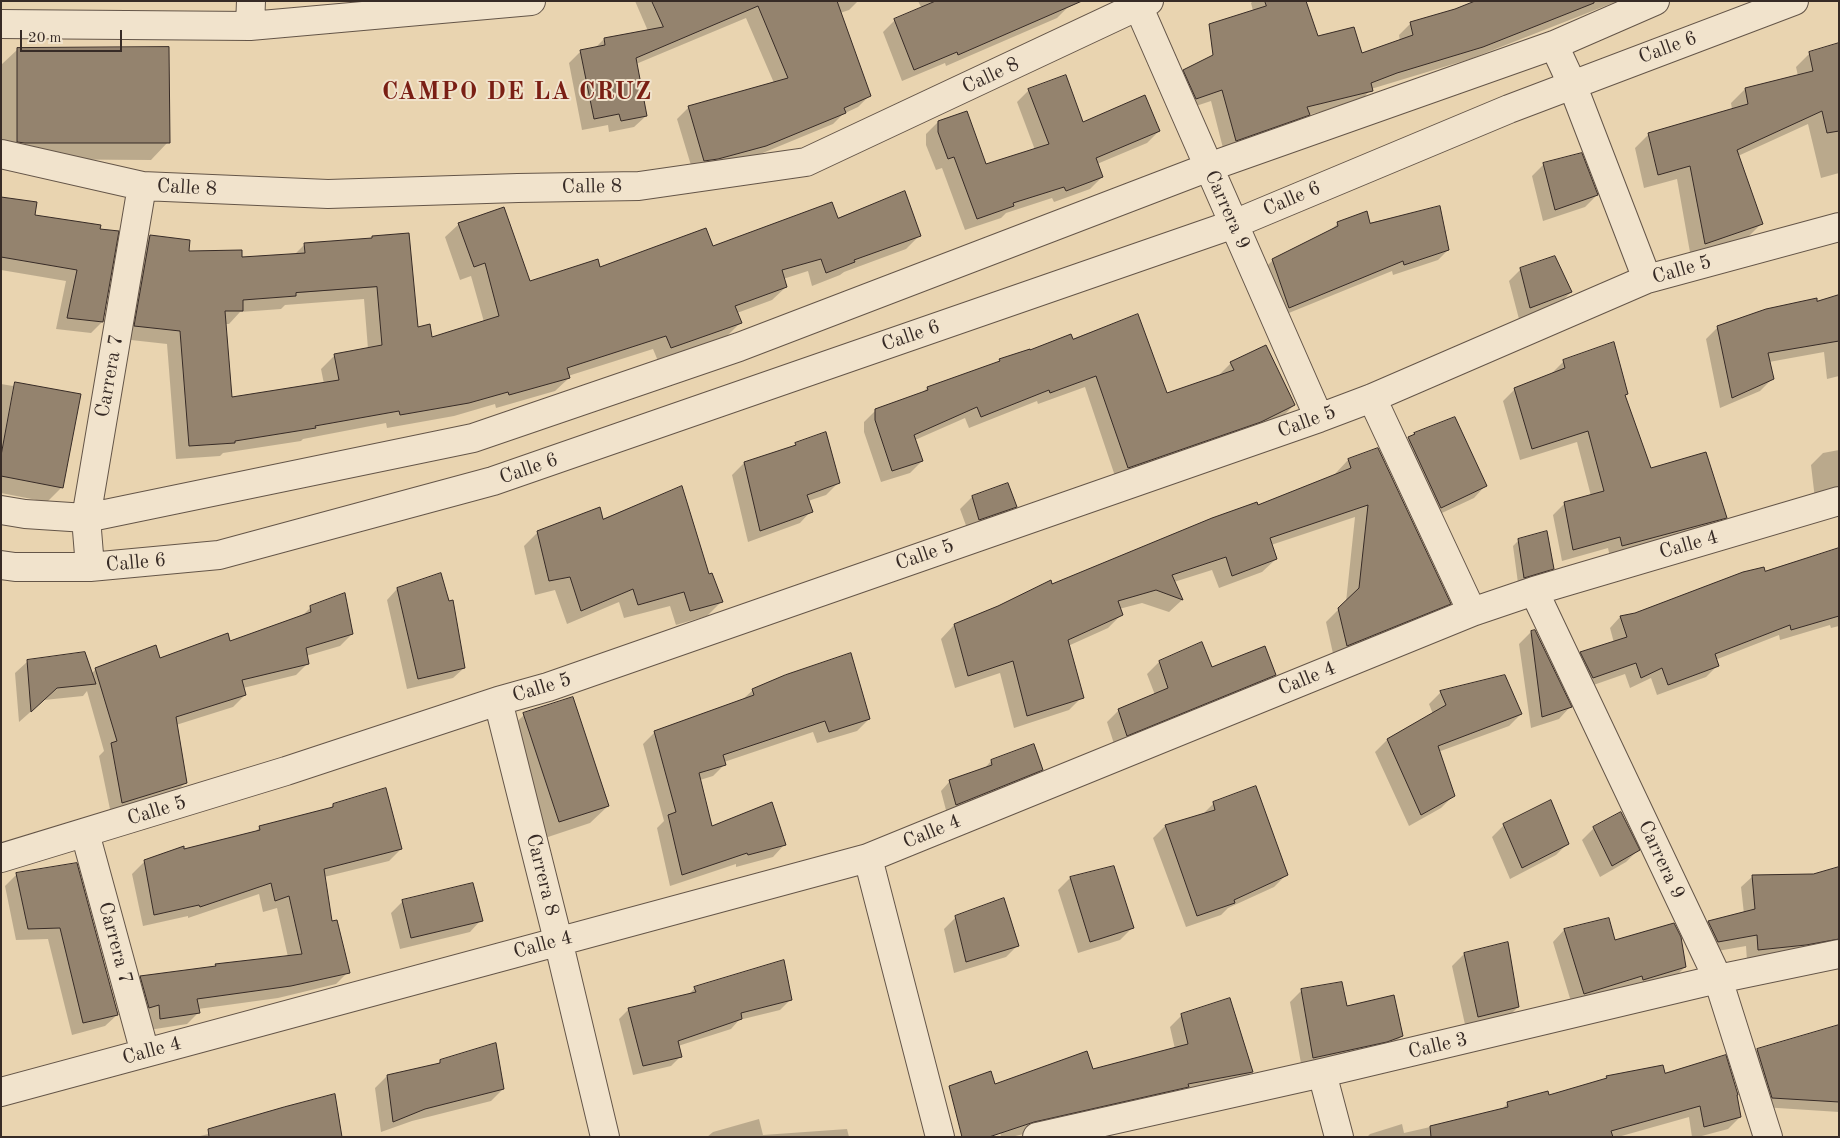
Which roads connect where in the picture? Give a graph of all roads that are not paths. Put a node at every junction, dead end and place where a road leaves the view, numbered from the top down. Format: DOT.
graph roads {
  1 [pos="531,1"];
  2 [pos="1655,1"];
  3 [pos="1794,1"];
  4 [pos="1141,3"];
  5 [pos="490,4"];
  6 [pos="251,14"];
  7 [pos="1,24"];
  8 [pos="1554,45"];
  9 [pos="1572,84"];
  10 [pos="1,154"];
  11 [pos="1208,167"];
  12 [pos="142,186"];
  13 [pos="1234,224"];
  14 [pos="1839,227"];
  15 [pos="1647,279"];
  16 [pos="1372,398"];
  17 [pos="1319,418"];
  18 [pos="1839,501"];
  19 [pos="1,510"];
  20 [pos="86,518"];
  21 [pos="1,565"];
  22 [pos="90,567"];
  23 [pos="1534,590"];
  24 [pos="1472,612"];
  25 [pos="498,701"];
  26 [pos="84,834"];
  27 [pos="1,858"];
  28 [pos="868,858"];
  29 [pos="558,940"];
  30 [pos="1839,954"];
  31 [pos="1718,979"];
  32 [pos="145,1053"];
  33 [pos="1322,1073"];
  34 [pos="1,1092"];
  35 [pos="605,1137"];
  36 [pos="940,1137"];
  37 [pos="1037,1137"];
  38 [pos="1339,1137"];
  39 [pos="1768,1137"];
  1 -- 5 [label="street"];
  2 -- 8 [label="street"];
  3 -- 9 [label="street, Calle 6"];
  4 -- 11 [label="street, Carrera 9"];
  4 -- 12 [label="street, Calle 8"];
  5 -- 6 [label="street"];
  6 -- 7 [label="street"];
  8 -- 9 [label="street"];
  8 -- 11 [label="street"];
  9 -- 13 [label="street, Calle 6"];
  9 -- 15 [label="street"];
  10 -- 12 [label="street, Calle 8"];
  11 -- 13 [label="street, Carrera 9"];
  11 -- 20 [label="street"];
  12 -- 20 [label="street, Carrera 7"];
  13 -- 17 [label="street, Carrera 9"];
  13 -- 22 [label="street, Calle 6"];
  14 -- 15 [label="street, Calle 5"];
  15 -- 16 [label="street, Calle 5"];
  16 -- 17 [label="street, Calle 5"];
  16 -- 24 [label="street"];
  17 -- 25 [label="street, Calle 5"];
  18 -- 23 [label="street, Calle 4"];
  19 -- 20 [label="street"];
  20 -- 22 [label="street, Carrera 7"];
  21 -- 22 [label="street, Calle 6"];
  23 -- 24 [label="street, Calle 4"];
  23 -- 31 [label="street, Carrera 9"];
  24 -- 28 [label="street, Calle 4"];
  25 -- 26 [label="street, Calle 5"];
  25 -- 29 [label="street, Carrera 8"];
  26 -- 27 [label="street, Calle 5"];
  26 -- 32 [label="street, Carrera 7"];
  28 -- 29 [label="street, Calle 4"];
  28 -- 36 [label="street"];
  29 -- 32 [label="street, Calle 4"];
  29 -- 35 [label="street, Carrera 8"];
  30 -- 31 [label="street, Calle 3"];
  31 -- 33 [label="street, Calle 3"];
  31 -- 39 [label="street, Carrera 9"];
  32 -- 34 [label="street, Calle 4"];
  33 -- 37 [label="street, Calle 3"];
  33 -- 38 [label="street"];
}
